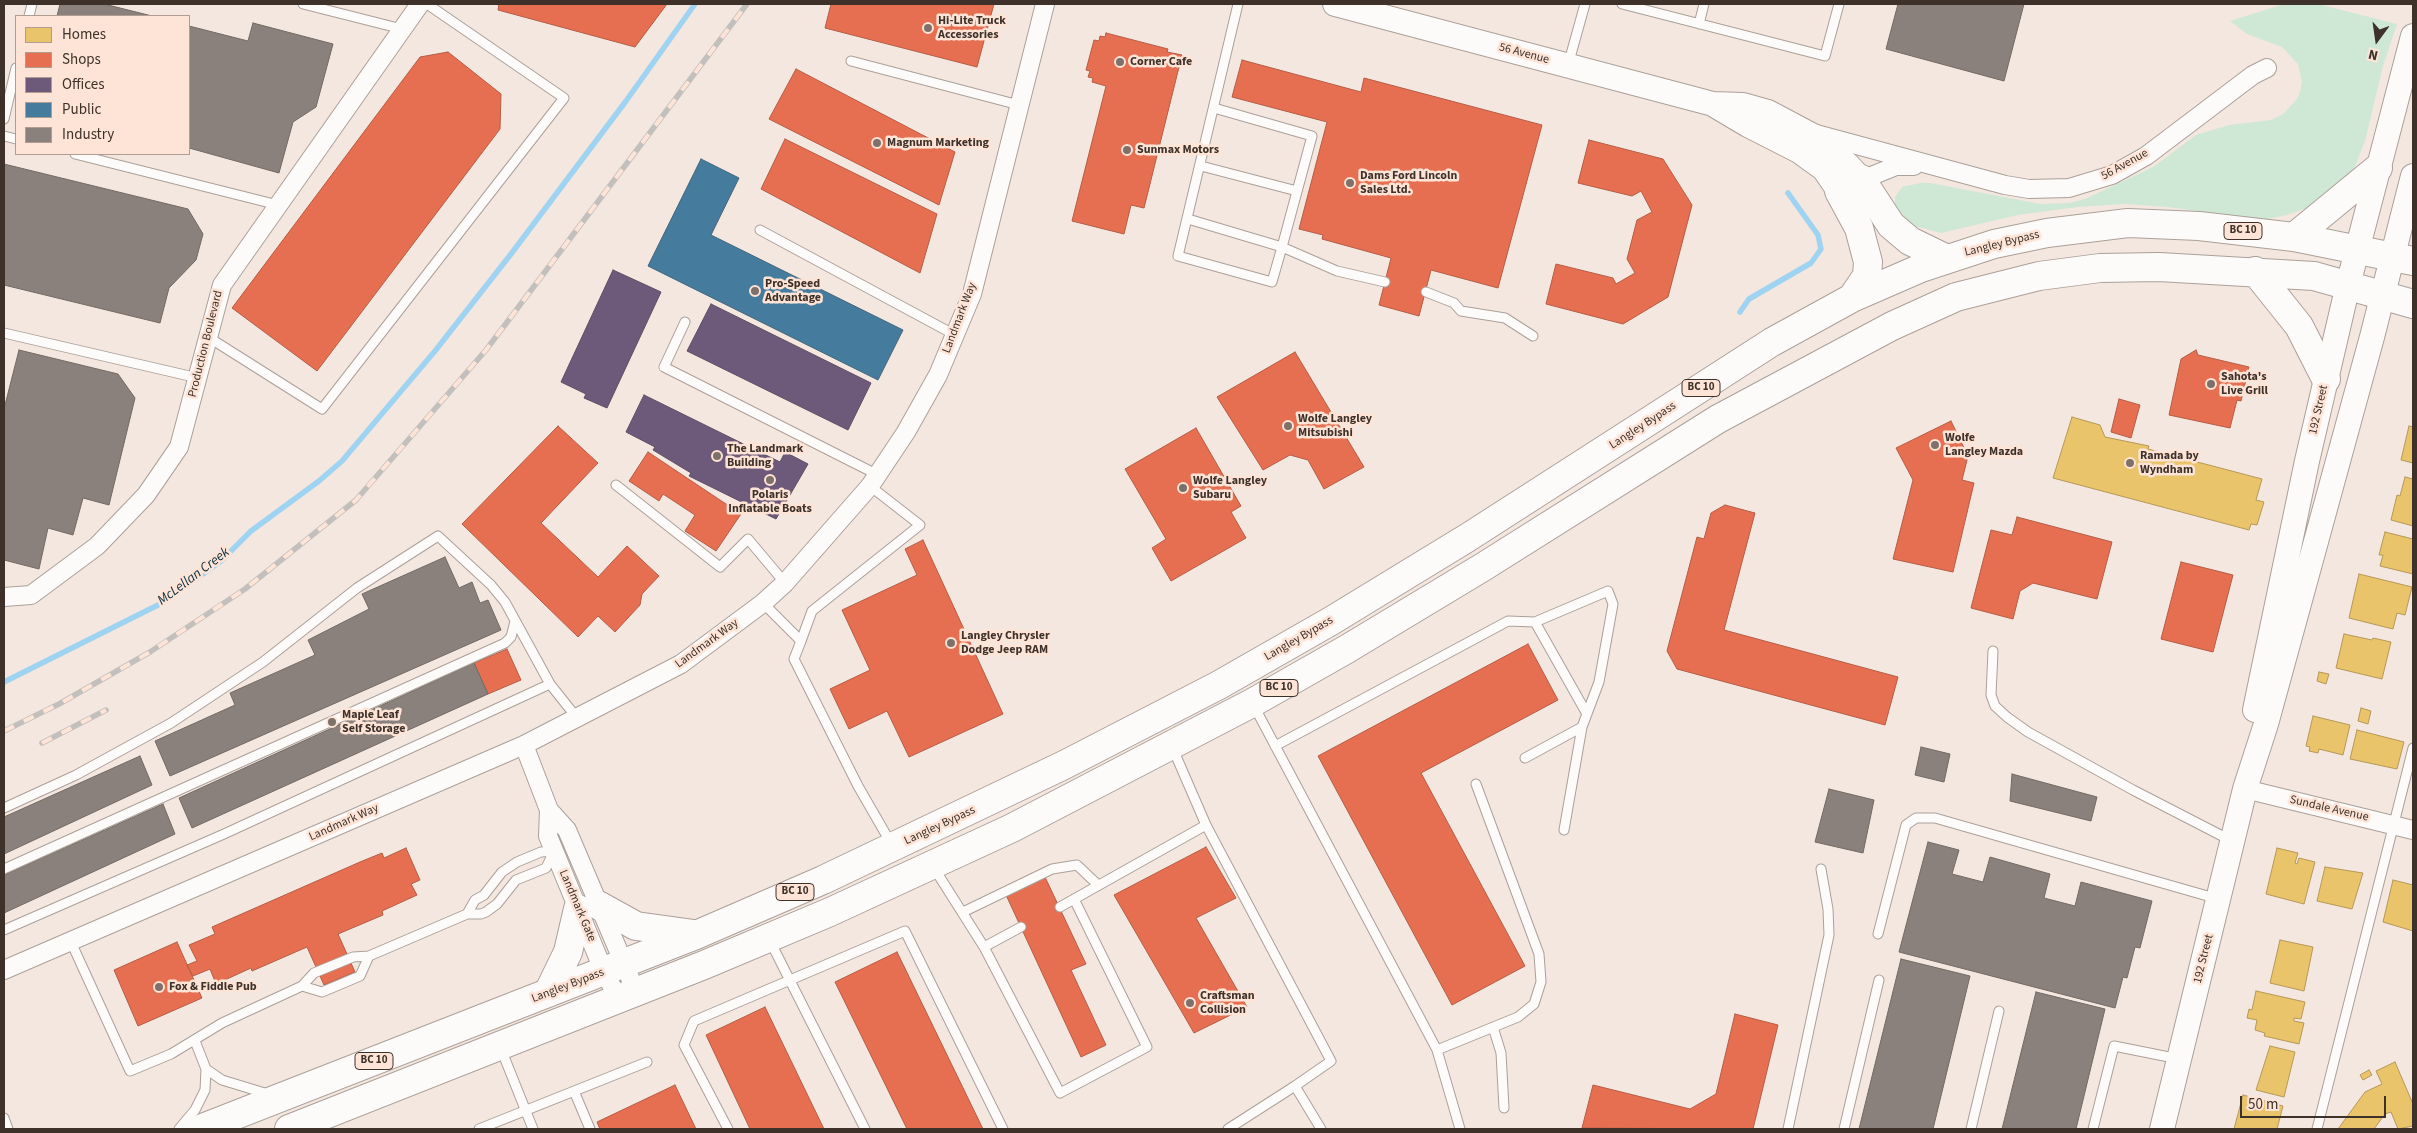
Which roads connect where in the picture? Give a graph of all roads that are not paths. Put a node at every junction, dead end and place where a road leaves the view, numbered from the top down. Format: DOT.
graph roads {
  1 [pos="303,4"];
  2 [pos="420,4"];
  3 [pos="427,4"];
  4 [pos="1045,4"];
  5 [pos="1238,4"];
  6 [pos="1336,4"];
  7 [pos="1585,4"];
  8 [pos="1622,4"];
  9 [pos="1704,4"];
  10 [pos="1839,4"];
  11 [pos="1698,24"];
  12 [pos="402,29"];
  13 [pos="2413,36"];
  14 [pos="851,61"];
  15 [pos="1568,65"];
  16 [pos="2267,68"];
  17 [pos="15,72"];
  18 [pos="1713,104"];
  19 [pos="1019,105"];
  20 [pos="1214,108"];
  21 [pos="4,119"];
  22 [pos="1806,131"];
  23 [pos="79,155"];
  24 [pos="1201,166"];
  25 [pos="1930,166"];
  26 [pos="2378,168"];
  27 [pos="2413,176"];
  28 [pos="1850,185"];
  29 [pos="1297,191"];
  30 [pos="278,205"];
  31 [pos="1188,219"];
  32 [pos="760,230"];
  33 [pos="2294,237"];
  34 [pos="1282,247"];
  35 [pos="2357,250"];
  36 [pos="2403,258"];
  37 [pos="1947,259"];
  38 [pos="2255,271"];
  39 [pos="1385,282"];
  40 [pos="2348,285"];
  41 [pos="1426,292"];
  42 [pos="2382,294"];
  43 [pos="1852,298"];
  44 [pos="2413,304"];
  45 [pos="686,322"];
  46 [pos="4,333"];
  47 [pos="955,335"];
  48 [pos="1533,336"];
  49 [pos="208,337"];
  50 [pos="198,378"];
  51 [pos="2326,379"];
  52 [pos="874,481"];
  53 [pos="616,485"];
  54 [pos="785,583"];
  55 [pos="4,598"];
  56 [pos="763,603"];
  57 [pos="515,621"];
  58 [pos="1535,622"];
  59 [pos="801,641"];
  60 [pos="1993,651"];
  61 [pos="550,684"];
  62 [pos="1252,703"];
  63 [pos="1587,714"];
  64 [pos="577,718"];
  65 [pos="1582,727"];
  66 [pos="524,745"];
  67 [pos="1172,746"];
  68 [pos="1275,746"];
  69 [pos="2413,748"];
  70 [pos="1525,758"];
  71 [pos="1476,784"];
  72 [pos="2244,789"];
  73 [pos="4,808"];
  74 [pos="549,810"];
  75 [pos="2393,824"];
  76 [pos="1206,825"];
  77 [pos="1564,830"];
  78 [pos="2413,830"];
  79 [pos="2232,841"];
  80 [pos="893,848"];
  81 [pos="554,851"];
  82 [pos="932,865"];
  83 [pos="4,869"];
  84 [pos="1821,870"];
  85 [pos="1098,885"];
  86 [pos="1074,899"];
  87 [pos="2218,900"];
  88 [pos="588,907"];
  89 [pos="1060,907"];
  90 [pos="963,912"];
  91 [pos="467,914"];
  92 [pos="1020,927"];
  93 [pos="4,930"];
  94 [pos="1878,934"];
  95 [pos="696,935"];
  96 [pos="768,938"];
  97 [pos="71,942"];
  98 [pos="984,947"];
  99 [pos="369,956"];
  100 [pos="614,968"];
  101 [pos="4,970"];
  102 [pos="1879,980"];
  103 [pos="790,981"];
  104 [pos="302,986"];
  105 [pos="548,993"];
  106 [pos="627,996"];
  107 [pos="1999,1012"];
  108 [pos="1493,1027"];
  109 [pos="195,1041"];
  110 [pos="500,1046"];
  111 [pos="1437,1050"];
  112 [pos="2179,1059"];
  113 [pos="647,1062"];
  114 [pos="206,1069"];
  115 [pos="1295,1086"];
  116 [pos="574,1091"];
  117 [pos="282,1097"];
  118 [pos="1504,1108"];
  119 [pos="526,1110"];
  120 [pos="4,1118"];
  121 [pos="8,1129"];
  122 [pos="179,1129"];
  123 [pos="200,1129"];
  124 [pos="289,1129"];
  125 [pos="479,1129"];
  126 [pos="533,1129"];
  127 [pos="590,1129"];
  128 [pos="728,1129"];
  129 [pos="865,1129"];
  130 [pos="1003,1129"];
  131 [pos="1228,1129"];
  132 [pos="1320,1129"];
  133 [pos="1460,1129"];
  134 [pos="1788,1129"];
  135 [pos="1844,1129"];
  136 [pos="1971,1129"];
  137 [pos="2093,1129"];
  138 [pos="2162,1129"];
  139 [pos="2317,1129"];
  1 -- 12 [label="lane"];
  2 -- 12 [label="street, Production Boulevard"];
  3 -- 49 [label="lane"];
  4 -- 19 [label="street, Landmark Way"];
  5 -- 20 [label="lane"];
  6 -- 15 [label="main road, 56 Avenue"];
  7 -- 15 [label="lane"];
  8 -- 11 [label="lane"];
  9 -- 11 [label="lane"];
  10 -- 11 [label="lane"];
  12 -- 30 [label="street, Production Boulevard"];
  13 -- 26 [label="main road, 192 Street"];
  14 -- 19 [label="lane"];
  15 -- 18 [label="main road, 56 Avenue"];
  16 -- 25 [label="street, 56 Avenue"];
  17 -- 21 [label="lane"];
  18 -- 22 [label="main road, 56 Avenue"];
  18 -- 28 [label="main road, 56 Avenue"];
  19 -- 47 [label="street, Landmark Way"];
  20 -- 24 [label="lane"];
  20 -- 29 [label="lane"];
  22 -- 25 [label="street, 56 Avenue"];
  22 -- 28 [label="main road, 56 Avenue"];
  23 -- 30 [label="lane"];
  24 -- 29 [label="lane"];
  24 -- 31 [label="lane"];
  25 -- 28 [label="street, 56 Avenue"];
  26 -- 33 [label="highway"];
  26 -- 35 [label="main road, 192 Street"];
  27 -- 36 [label="main road, 192 Street"];
  28 -- 37 [label="highway"];
  28 -- 43 [label="highway"];
  29 -- 34 [label="lane"];
  30 -- 49 [label="street, Production Boulevard"];
  31 -- 34 [label="lane"];
  31 -- 34 [label="lane"];
  32 -- 47 [label="lane"];
  33 -- 35 [label="highway, Langley Bypass / BC 10"];
  33 -- 37 [label="highway, Langley Bypass / BC 10"];
  34 -- 39 [label="lane"];
  35 -- 36 [label="highway, Langley Bypass / BC 10"];
  35 -- 40 [label="main road, 192 Street"];
  36 -- 42 [label="main road, 192 Street"];
  37 -- 43 [label="highway, Langley Bypass / BC 10"];
  38 -- 40 [label="highway, BC 10"];
  38 -- 51 [label="highway"];
  38 -- 62 [label="highway, BC 10"];
  40 -- 42 [label="highway, BC 10"];
  40 -- 51 [label="main road, 192 Street"];
  41 -- 48 [label="lane"];
  42 -- 44 [label="highway, BC 10"];
  42 -- 72 [label="main road, 192 Street"];
  43 -- 80 [label="highway, Langley Bypass / BC 10"];
  45 -- 52 [label="lane"];
  46 -- 50 [label="lane"];
  47 -- 52 [label="street, Landmark Way"];
  49 -- 50 [label="street, Production Boulevard"];
  50 -- 55 [label="street, Production Boulevard"];
  51 -- 72 [label="main road, 192 Street"];
  52 -- 54 [label="street, Landmark Way"];
  52 -- 59 [label="lane"];
  53 -- 54 [label="lane"];
  54 -- 56 [label="street, Landmark Way"];
  56 -- 59 [label="lane"];
  56 -- 64 [label="street, Landmark Way"];
  57 -- 61 [label="lane"];
  57 -- 73 [label="lane"];
  57 -- 83 [label="lane"];
  58 -- 63 [label="lane"];
  58 -- 63 [label="lane"];
  58 -- 68 [label="lane"];
  59 -- 80 [label="lane"];
  60 -- 79 [label="lane"];
  61 -- 64 [label="lane"];
  61 -- 93 [label="lane"];
  62 -- 67 [label="highway, BC 10"];
  62 -- 68 [label="lane"];
  63 -- 65 [label="lane"];
  64 -- 66 [label="street, Landmark Way"];
  65 -- 70 [label="lane"];
  65 -- 77 [label="lane"];
  66 -- 74 [label="street, Landmark Gate"];
  66 -- 97 [label="street, Landmark Way"];
  67 -- 76 [label="lane"];
  67 -- 82 [label="highway, BC 10"];
  68 -- 111 [label="lane"];
  69 -- 75 [label="lane"];
  71 -- 108 [label="lane"];
  72 -- 75 [label="street, Sundale Avenue"];
  72 -- 79 [label="main road, 192 Street"];
  74 -- 81 [label="street, Landmark Gate"];
  74 -- 88 [label="street, Landmark Gate"];
  75 -- 78 [label="street, Sundale Avenue"];
  75 -- 139 [label="lane"];
  76 -- 85 [label="lane"];
  76 -- 115 [label="lane"];
  79 -- 87 [label="main road, 192 Street"];
  80 -- 95 [label="highway, Langley Bypass / BC 10"];
  81 -- 88 [label="street, Landmark Gate"];
  81 -- 91 [label="lane"];
  81 -- 91 [label="lane"];
  82 -- 90 [label="lane"];
  82 -- 96 [label="highway, BC 10"];
  84 -- 134 [label="lane"];
  85 -- 86 [label="lane"];
  85 -- 90 [label="lane"];
  86 -- 89 [label="lane"];
  86 -- 98 [label="lane"];
  87 -- 94 [label="lane"];
  87 -- 112 [label="main road, 192 Street"];
  88 -- 95 [label="highway"];
  88 -- 100 [label="street, Landmark Gate"];
  88 -- 105 [label="highway"];
  90 -- 98 [label="lane"];
  91 -- 99 [label="lane"];
  92 -- 98 [label="lane"];
  95 -- 100 [label="highway, Langley Bypass / BC 10"];
  96 -- 103 [label="lane"];
  96 -- 106 [label="highway, BC 10"];
  97 -- 101 [label="street, Landmark Way"];
  97 -- 109 [label="lane"];
  99 -- 104 [label="lane"];
  99 -- 104 [label="lane"];
  100 -- 105 [label="highway, Langley Bypass / BC 10"];
  100 -- 106 [label="street, Landmark Gate"];
  102 -- 135 [label="lane"];
  103 -- 128 [label="lane"];
  103 -- 129 [label="lane"];
  103 -- 130 [label="lane"];
  104 -- 109 [label="lane"];
  105 -- 117 [label="highway, Langley Bypass / BC 10"];
  106 -- 110 [label="highway, BC 10"];
  107 -- 136 [label="lane"];
  108 -- 111 [label="lane"];
  108 -- 118 [label="lane"];
  109 -- 114 [label="lane"];
  110 -- 119 [label="lane"];
  110 -- 124 [label="highway, BC 10"];
  111 -- 133 [label="lane"];
  112 -- 137 [label="lane"];
  112 -- 138 [label="main road, 192 Street"];
  113 -- 116 [label="lane"];
  114 -- 117 [label="lane"];
  114 -- 122 [label="lane"];
  115 -- 131 [label="lane"];
  115 -- 132 [label="lane"];
  116 -- 119 [label="lane"];
  116 -- 127 [label="lane"];
  117 -- 123 [label="highway, Langley Bypass / BC 10"];
  119 -- 125 [label="lane"];
  119 -- 126 [label="lane"];
  120 -- 121 [label="lane"];
}
